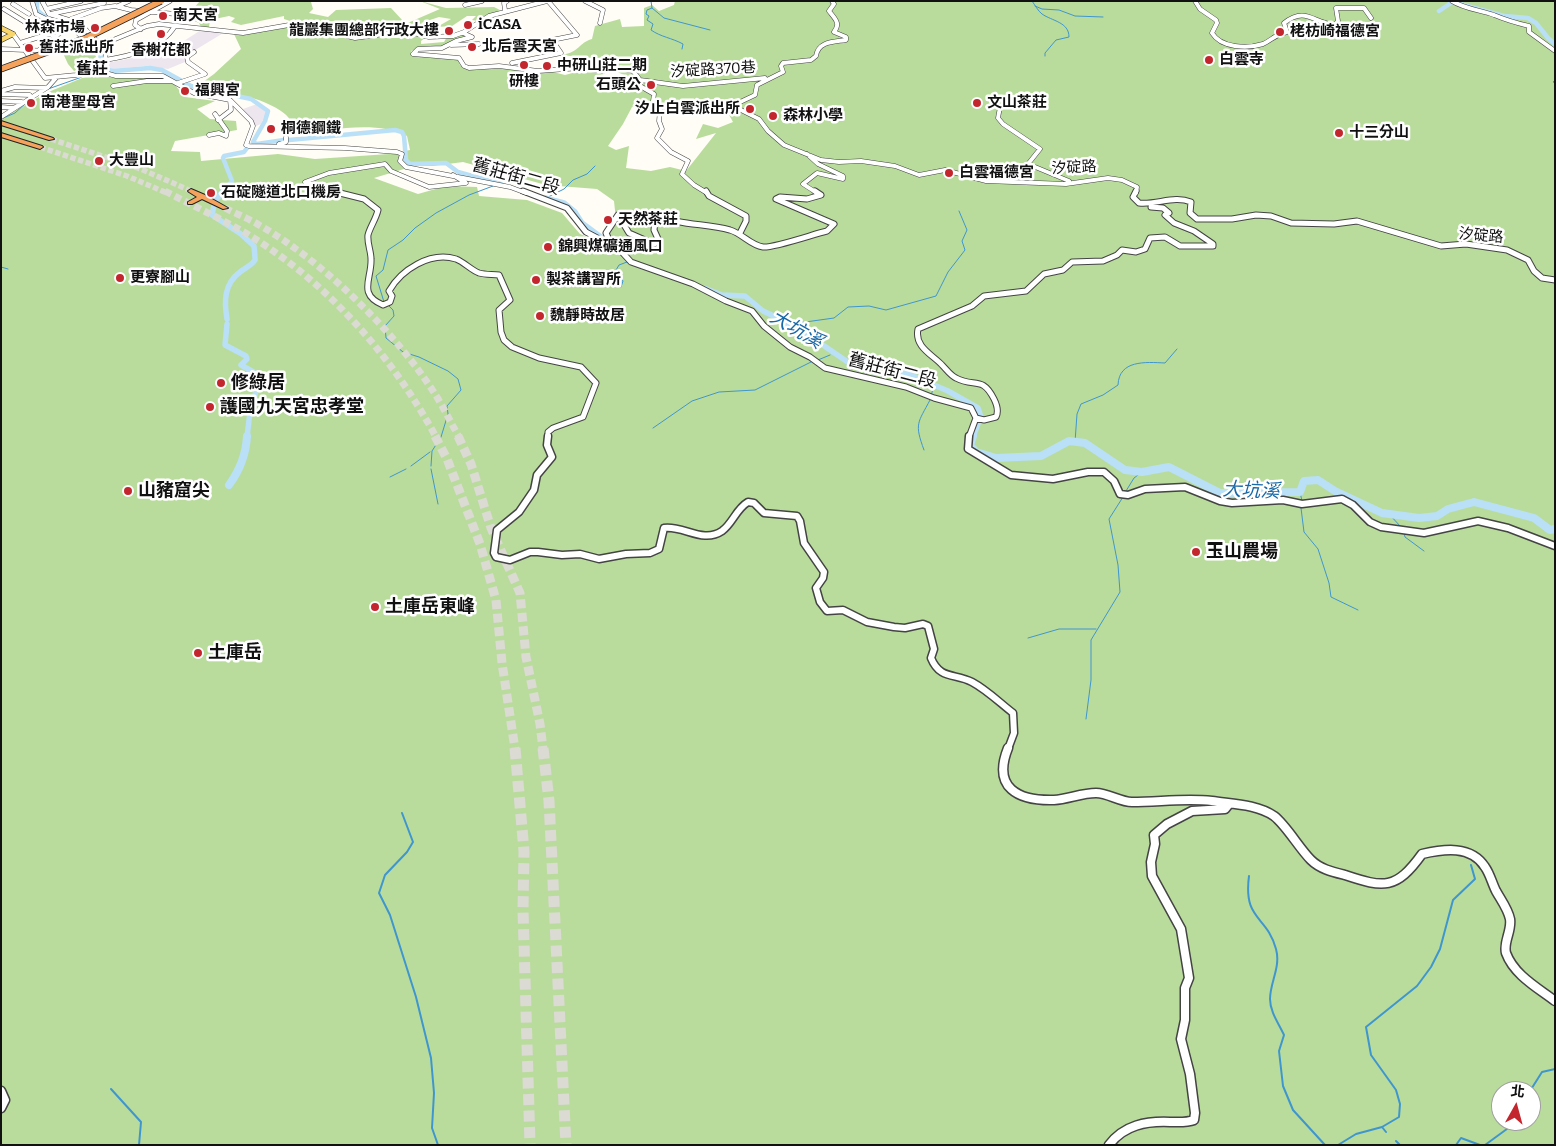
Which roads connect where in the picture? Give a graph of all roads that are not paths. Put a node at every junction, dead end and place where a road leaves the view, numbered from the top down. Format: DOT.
graph roads {
  1 [pos="18,1"];
  2 [pos="32,1"];
  3 [pos="43,1"];
  4 [pos="81,1"];
  5 [pos="129,1"];
  6 [pos="154,1"];
  7 [pos="161,1"];
  8 [pos="170,1"];
  9 [pos="482,1"];
  10 [pos="508,1"];
  11 [pos="547,1"];
  12 [pos="585,1"];
  13 [pos="832,1"];
  14 [pos="1194,1"];
  15 [pos="1452,1"];
  16 [pos="74,2"];
  17 [pos="60,3"];
  18 [pos="91,3"];
  19 [pos="109,3"];
  20 [pos="12,4"];
  21 [pos="465,5"];
  22 [pos="118,6"];
  23 [pos="77,8"];
  24 [pos="46,9"];
  25 [pos="3,10"];
  26 [pos="506,10"];
  27 [pos="64,11"];
  28 [pos="34,12"];
  29 [pos="151,12"];
  30 [pos="29,14"];
  31 [pos="49,14"];
  32 [pos="187,15"];
  33 [pos="20,18"];
  34 [pos="1371,18"];
  35 [pos="72,22"];
  36 [pos="600,23"];
  37 [pos="175,26"];
  38 [pos="1,28"];
  39 [pos="188,28"];
  40 [pos="141,29"];
  41 [pos="41,30"];
  42 [pos="64,30"];
  43 [pos="463,33"];
  44 [pos="13,34"];
  45 [pos="172,34"];
  46 [pos="46,35"];
  47 [pos="56,37"];
  48 [pos="1,40"];
  49 [pos="20,43"];
  50 [pos="99,43"];
  51 [pos="89,44"];
  52 [pos="450,44"];
  53 [pos="480,44"];
  54 [pos="1,50"];
  55 [pos="24,51"];
  56 [pos="1555,51"];
  57 [pos="194,52"];
  58 [pos="39,54"];
  59 [pos="105,60"];
  60 [pos="512,63"];
  61 [pos="1,69"];
  62 [pos="99,70"];
  63 [pos="56,78"];
  64 [pos="771,79"];
  65 [pos="173,80"];
  66 [pos="640,80"];
  67 [pos="180,83"];
  68 [pos="114,86"];
  69 [pos="46,88"];
  70 [pos="1,92"];
  71 [pos="30,95"];
  72 [pos="230,100"];
  73 [pos="1,101"];
  74 [pos="22,102"];
  75 [pos="994,103"];
  76 [pos="1,107"];
  77 [pos="215,114"];
  78 [pos="1,117"];
  79 [pos="218,120"];
  80 [pos="1,123"];
  81 [pos="1,135"];
  82 [pos="209,135"];
  83 [pos="286,137"];
  84 [pos="48,139"];
  85 [pos="23,142"];
  86 [pos="32,145"];
  87 [pos="40,147"];
  88 [pos="266,147"];
  89 [pos="807,154"];
  90 [pos="453,175"];
  91 [pos="1075,183"];
  92 [pos="191,190"];
  93 [pos="203,196"];
  94 [pos="190,202"];
  95 [pos="1139,203"];
  96 [pos="225,208"];
  97 [pos="740,233"];
  98 [pos="605,242"];
  99 [pos="1555,280"];
  100 [pos="976,418"];
  101 [pos="1555,546"];
  102 [pos="1229,804"];
  103 [pos="1555,1001"];
  104 [pos="1,1091"];
  105 [pos="1,1108"];
  106 [pos="1109,1145"];
  1 -- 20 [label="street"];
  2 -- 28 [label="street"];
  3 -- 24 [label="street"];
  4 -- 16 [label="street"];
  5 -- 22 [label="street"];
  6 -- 61 [label="highway, bridge"];
  7 -- 58 [label="highway, bridge"];
  8 -- 29 [label="street"];
  9 -- 21 [label="street"];
  10 -- 26 [label="street"];
  11 -- 26 [label="street"];
  11 -- 60 [label="street"];
  12 -- 36 [label="street"];
  13 -- 64 [label="street, 汐碇路"];
  14 -- 34 [label="street"];
  15 -- 56 [label="street"];
  16 -- 17 [label="street"];
  16 -- 23 [label="street"];
  17 -- 24 [label="street"];
  17 -- 27 [label="street"];
  18 -- 19 [label="street"];
  18 -- 23 [label="street"];
  19 -- 22 [label="street"];
  19 -- 35 [label="street"];
  20 -- 25 [label="street"];
  20 -- 30 [label="street"];
  22 -- 29 [label="street"];
  23 -- 27 [label="street"];
  24 -- 31 [label="street"];
  25 -- 33 [label="street"];
  26 -- 43 [label="street"];
  27 -- 31 [label="street"];
  28 -- 30 [label="street"];
  28 -- 35 [label="street"];
  29 -- 32 [label="street"];
  29 -- 40 [label="street"];
  30 -- 33 [label="street"];
  31 -- 35 [label="street"];
  33 -- 41 [label="street"];
  35 -- 42 [label="street"];
  35 -- 50 [label="street"];
  35 -- 51 [label="street"];
  37 -- 39 [label="street"];
  37 -- 40 [label="street"];
  37 -- 45 [label="street"];
  38 -- 44 [label="main road"];
  39 -- 43 [label="street"];
  39 -- 45 [label="street"];
  40 -- 50 [label="street"];
  41 -- 42 [label="street"];
  41 -- 46 [label="street"];
  42 -- 47 [label="street"];
  43 -- 52 [label="street"];
  44 -- 48 [label="main road"];
  44 -- 49 [label="street"];
  45 -- 59 [label="street"];
  46 -- 47 [label="street"];
  46 -- 49 [label="street"];
  47 -- 58 [label="street"];
  49 -- 55 [label="street"];
  50 -- 51 [label="street"];
  50 -- 59 [label="street"];
  51 -- 58 [label="street"];
  52 -- 53 [label="street"];
  52 -- 66 [label="street"];
  54 -- 55 [label="street"];
  55 -- 58 [label="street"];
  55 -- 63 [label="street"];
  57 -- 67 [label="street"];
  58 -- 61 [label="highway, bridge"];
  59 -- 62 [label="street"];
  62 -- 63 [label="street"];
  62 -- 65 [label="street"];
  63 -- 69 [label="street"];
  64 -- 66 [label="street, 汐碇路370巷"];
  64 -- 89 [label="street, 汐碇路"];
  65 -- 67 [label="street"];
  65 -- 68 [label="street"];
  66 -- 97 [label="street, 汐碇路370巷"];
  67 -- 72 [label="street"];
  69 -- 70 [label="street"];
  69 -- 71 [label="street"];
  69 -- 78 [label="street"];
  70 -- 71 [label="street"];
  71 -- 74 [label="street"];
  72 -- 79 [label="street"];
  72 -- 88 [label="street, 舊莊街二段"];
  73 -- 74 [label="street"];
  74 -- 76 [label="street"];
  75 -- 91 [label="street"];
  77 -- 79 [label="street"];
  79 -- 82 [label="street"];
  80 -- 84 [label="highway"];
  81 -- 85 [label="highway"];
  83 -- 88 [label="street"];
  84 -- 86 [label="highway"];
  85 -- 86 [label="highway"];
  86 -- 87 [label="highway"];
  88 -- 90 [label="street, 舊莊街二段"];
  89 -- 91 [label="street, 汐碇路"];
  89 -- 97 [label="street"];
  90 -- 98 [label="street, 舊莊街二段"];
  90 -- 102 [label="street"];
  91 -- 95 [label="street, 汐碇路"];
  92 -- 93 [label="highway"];
  93 -- 94 [label="highway"];
  93 -- 96 [label="highway"];
  95 -- 99 [label="street, 汐碇路"];
  95 -- 100 [label="street"];
  97 -- 98 [label="street"];
  98 -- 100 [label="street, 舊莊街二段"];
  100 -- 101 [label="street"];
  102 -- 103 [label="street"];
  102 -- 106 [label="street"];
  104 -- 105 [label="street"];
}
